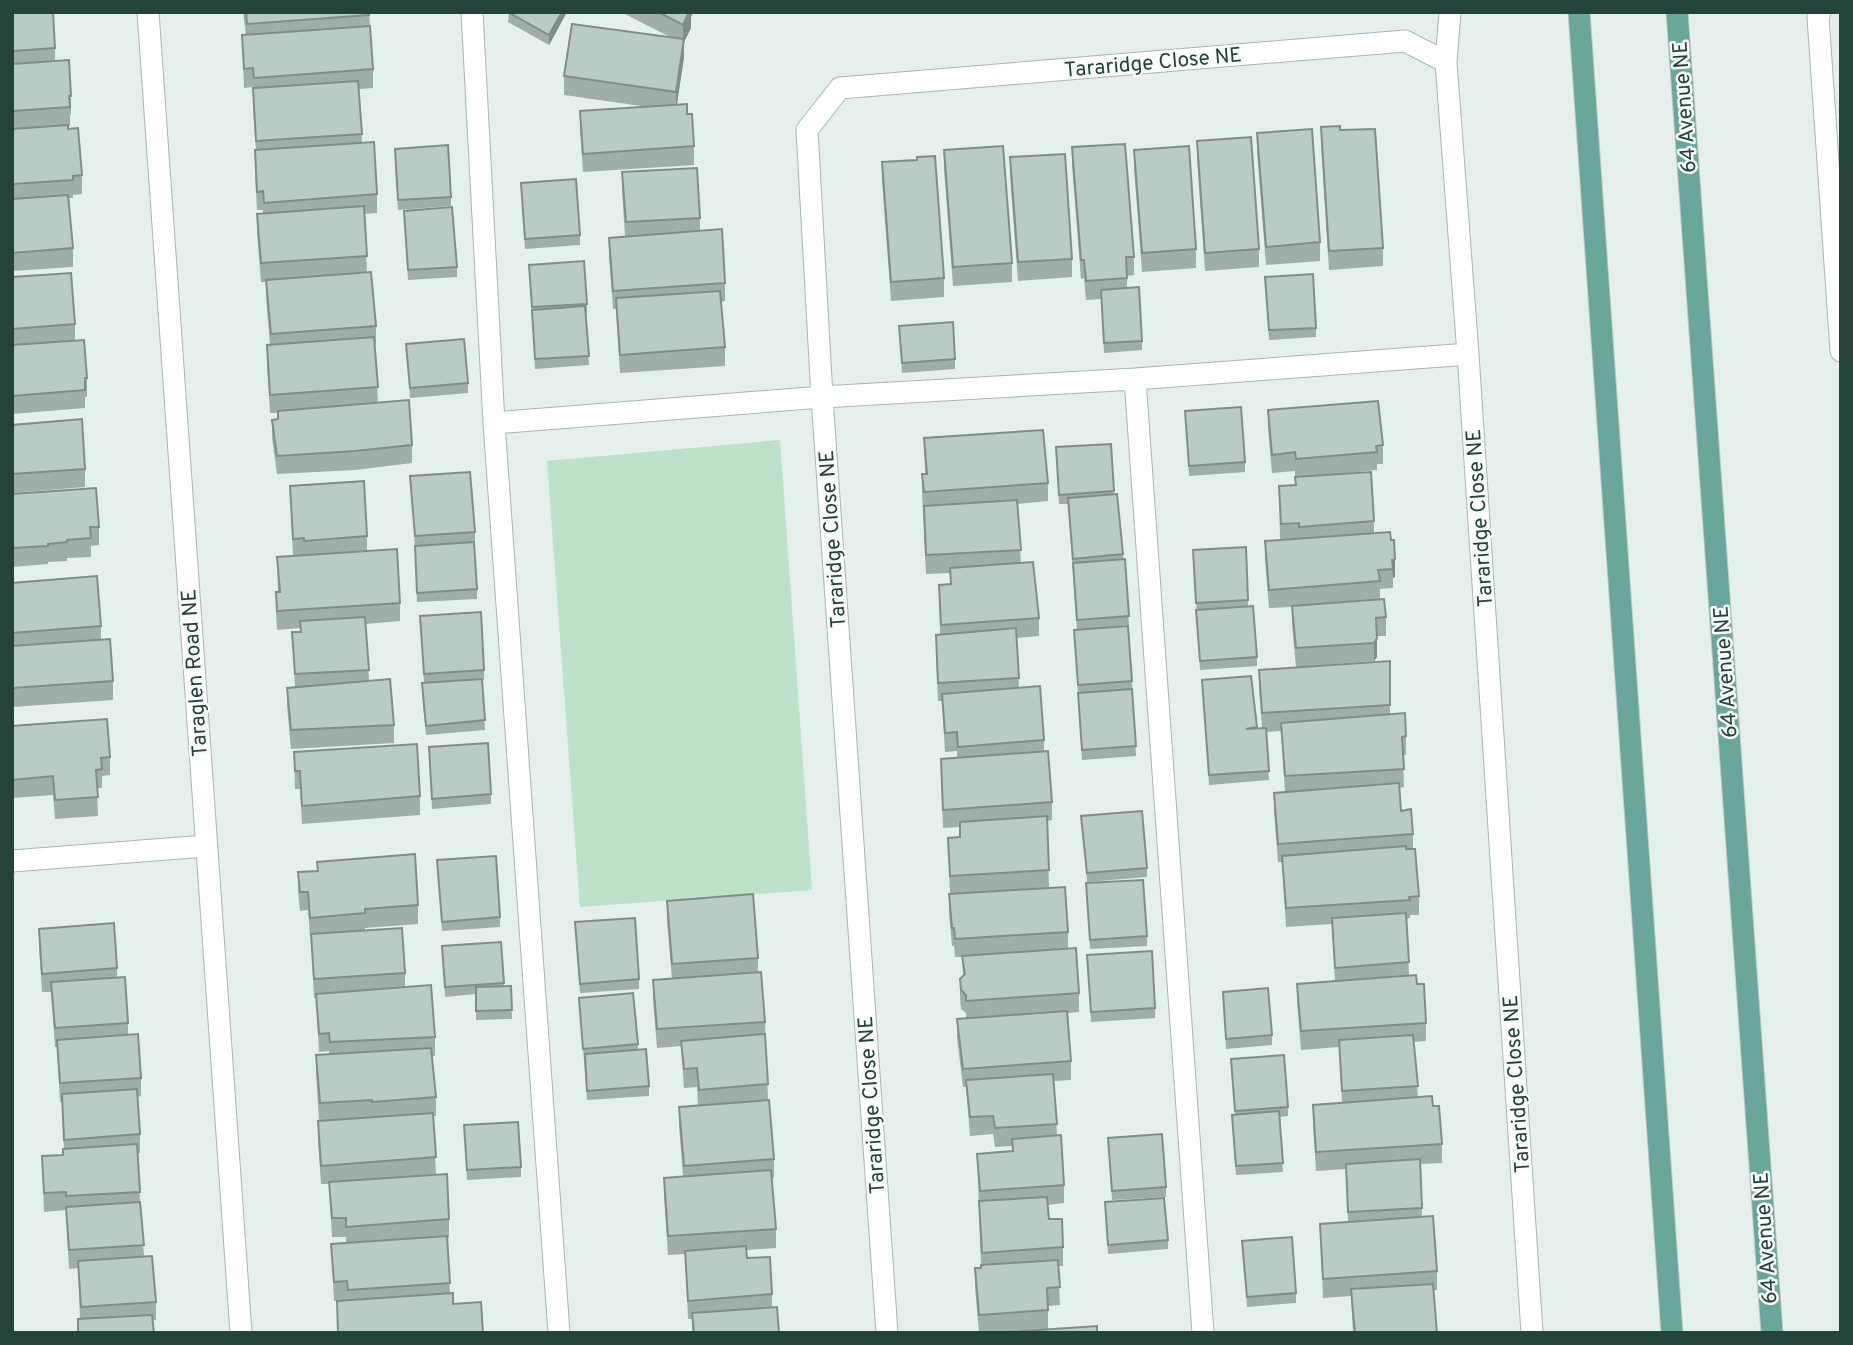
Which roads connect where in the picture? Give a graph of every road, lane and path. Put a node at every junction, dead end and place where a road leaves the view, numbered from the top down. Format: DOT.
graph roads {
  1 [pos="148,12"];
  2 [pos="472,12"];
  3 [pos="1450,12"];
  4 [pos="1579,12"];
  5 [pos="1677,12"];
  6 [pos="1820,12"];
  7 [pos="1446,62"];
  8 [pos="1841,351"];
  9 [pos="1468,354"];
  10 [pos="1135,379"];
  11 [pos="822,397"];
  12 [pos="494,423"];
  13 [pos="206,846"];
  14 [pos="12,861"];
  15 [pos="241,1333"];
  16 [pos="559,1333"];
  17 [pos="887,1333"];
  18 [pos="1203,1333"];
  19 [pos="1532,1333"];
  20 [pos="1672,1333"];
  21 [pos="1772,1333"];
  1 -- 13 [label="street, Taraglen Road NE"];
  2 -- 12 [label="street"];
  3 -- 7 [label="street"];
  4 -- 20 [label="main road"];
  5 -- 21 [label="main road, 64 Avenue NE"];
  6 -- 8 [label="street"];
  7 -- 9 [label="street, Tararidge Close NE"];
  7 -- 11 [label="street, Tararidge Close NE"];
  9 -- 10 [label="street"];
  9 -- 19 [label="street, Tararidge Close NE"];
  10 -- 11 [label="street"];
  10 -- 18 [label="street"];
  11 -- 12 [label="street"];
  11 -- 17 [label="street, Tararidge Close NE"];
  12 -- 16 [label="street"];
  13 -- 14 [label="street"];
  13 -- 15 [label="street, Taraglen Road NE"];
}
